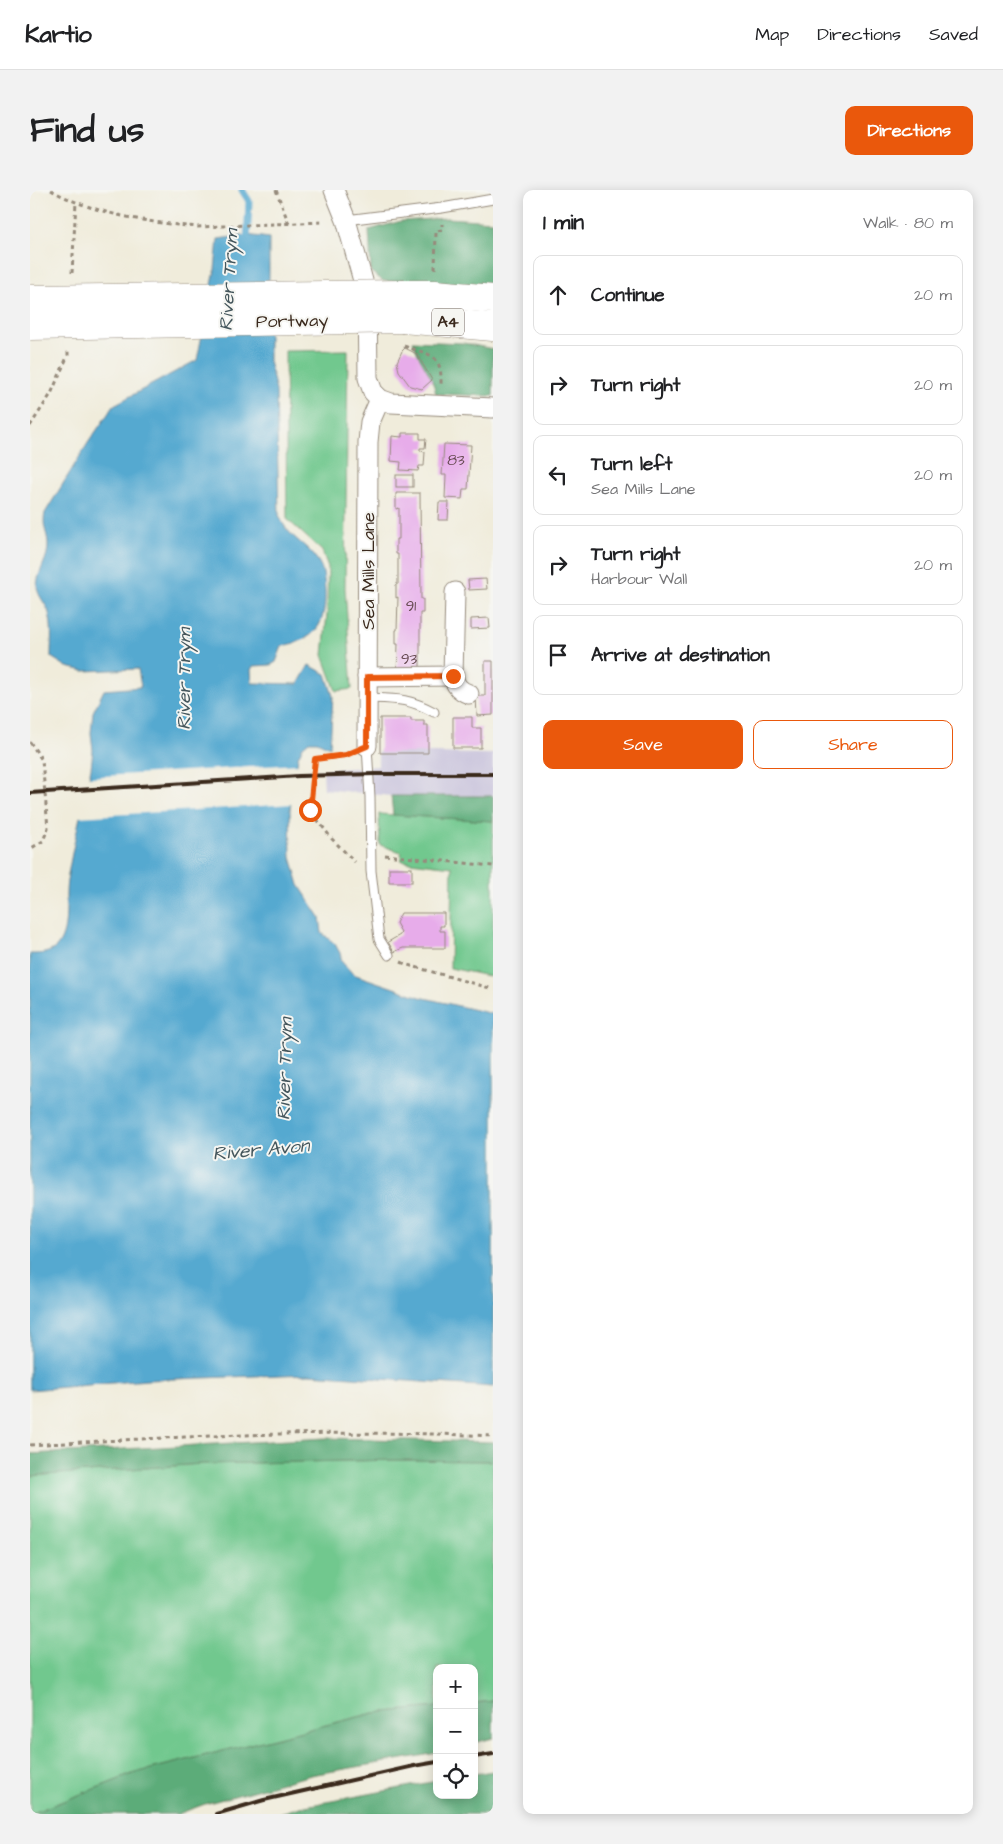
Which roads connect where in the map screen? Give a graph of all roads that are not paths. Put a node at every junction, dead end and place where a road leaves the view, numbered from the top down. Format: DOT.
graph roads {
  1 [pos="334,190"];
  2 [pos="493,199"];
  3 [pos="346,220"];
  4 [pos="30,299"];
  5 [pos="493,299"];
  6 [pos="401,318"];
  7 [pos="30,326"];
  8 [pos="493,327"];
  9 [pos="380,399"];
  10 [pos="493,408"];
  11 [pos="455,592"];
  12 [pos="453,676"];
  13 [pos="367,677"];
  14 [pos="469,694"];
  15 [pos="367,698"];
  16 [pos="434,712"];
  17 [pos="367,746"];
  18 [pos="389,955"];
  1 -- 3 [label="street"];
  2 -- 3 [label="lane"];
  3 -- 9 [label="street"];
  4 -- 6 [label="highway, Portway / A4, bridge"];
  5 -- 6 [label="highway, Portway / A4"];
  6 -- 7 [label="highway, Portway / A4, bridge"];
  6 -- 8 [label="highway, Portway / A4"];
  9 -- 10 [label="street"];
  9 -- 13 [label="street, Sea Mills Lane"];
  11 -- 12 [label="street"];
  12 -- 13 [label="street"];
  12 -- 14 [label="street"];
  13 -- 15 [label="street, Sea Mills Lane"];
  15 -- 16 [label="lane"];
  15 -- 17 [label="street, Sea Mills Lane"];
  17 -- 18 [label="lane"];
}
